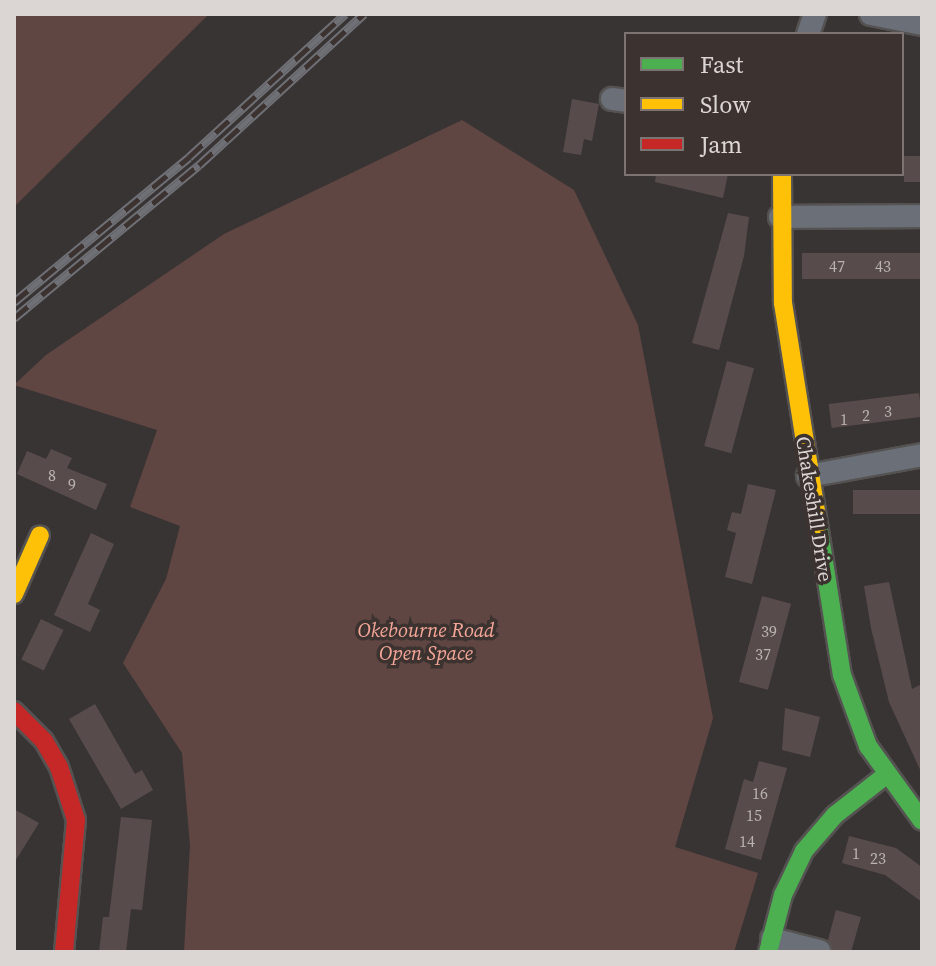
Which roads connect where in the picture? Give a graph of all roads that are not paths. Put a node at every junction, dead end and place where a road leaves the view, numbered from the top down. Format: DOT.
graph roads {
  1 [pos="871,14"];
  2 [pos="922,24"];
  3 [pos="782,176"];
  4 [pos="922,216"];
  5 [pos="780,217"];
  6 [pos="922,455"];
  7 [pos="808,476"];
  8 [pos="40,535"];
  9 [pos="14,594"];
  10 [pos="14,711"];
  11 [pos="886,775"];
  12 [pos="922,821"];
  13 [pos="770,946"];
  14 [pos="819,951"];
  15 [pos="64,952"];
  1 -- 2 [label="street"];
  3 -- 5 [label="street, Chakeshill Drive"];
  4 -- 5 [label="street"];
  5 -- 7 [label="street, Chakeshill Drive"];
  6 -- 7 [label="street"];
  7 -- 11 [label="street, Chakeshill Drive"];
  8 -- 9 [label="street"];
  10 -- 15 [label="street"];
  11 -- 12 [label="street, Chakeshill Drive"];
  11 -- 13 [label="street"];
  13 -- 14 [label="street"];
}
